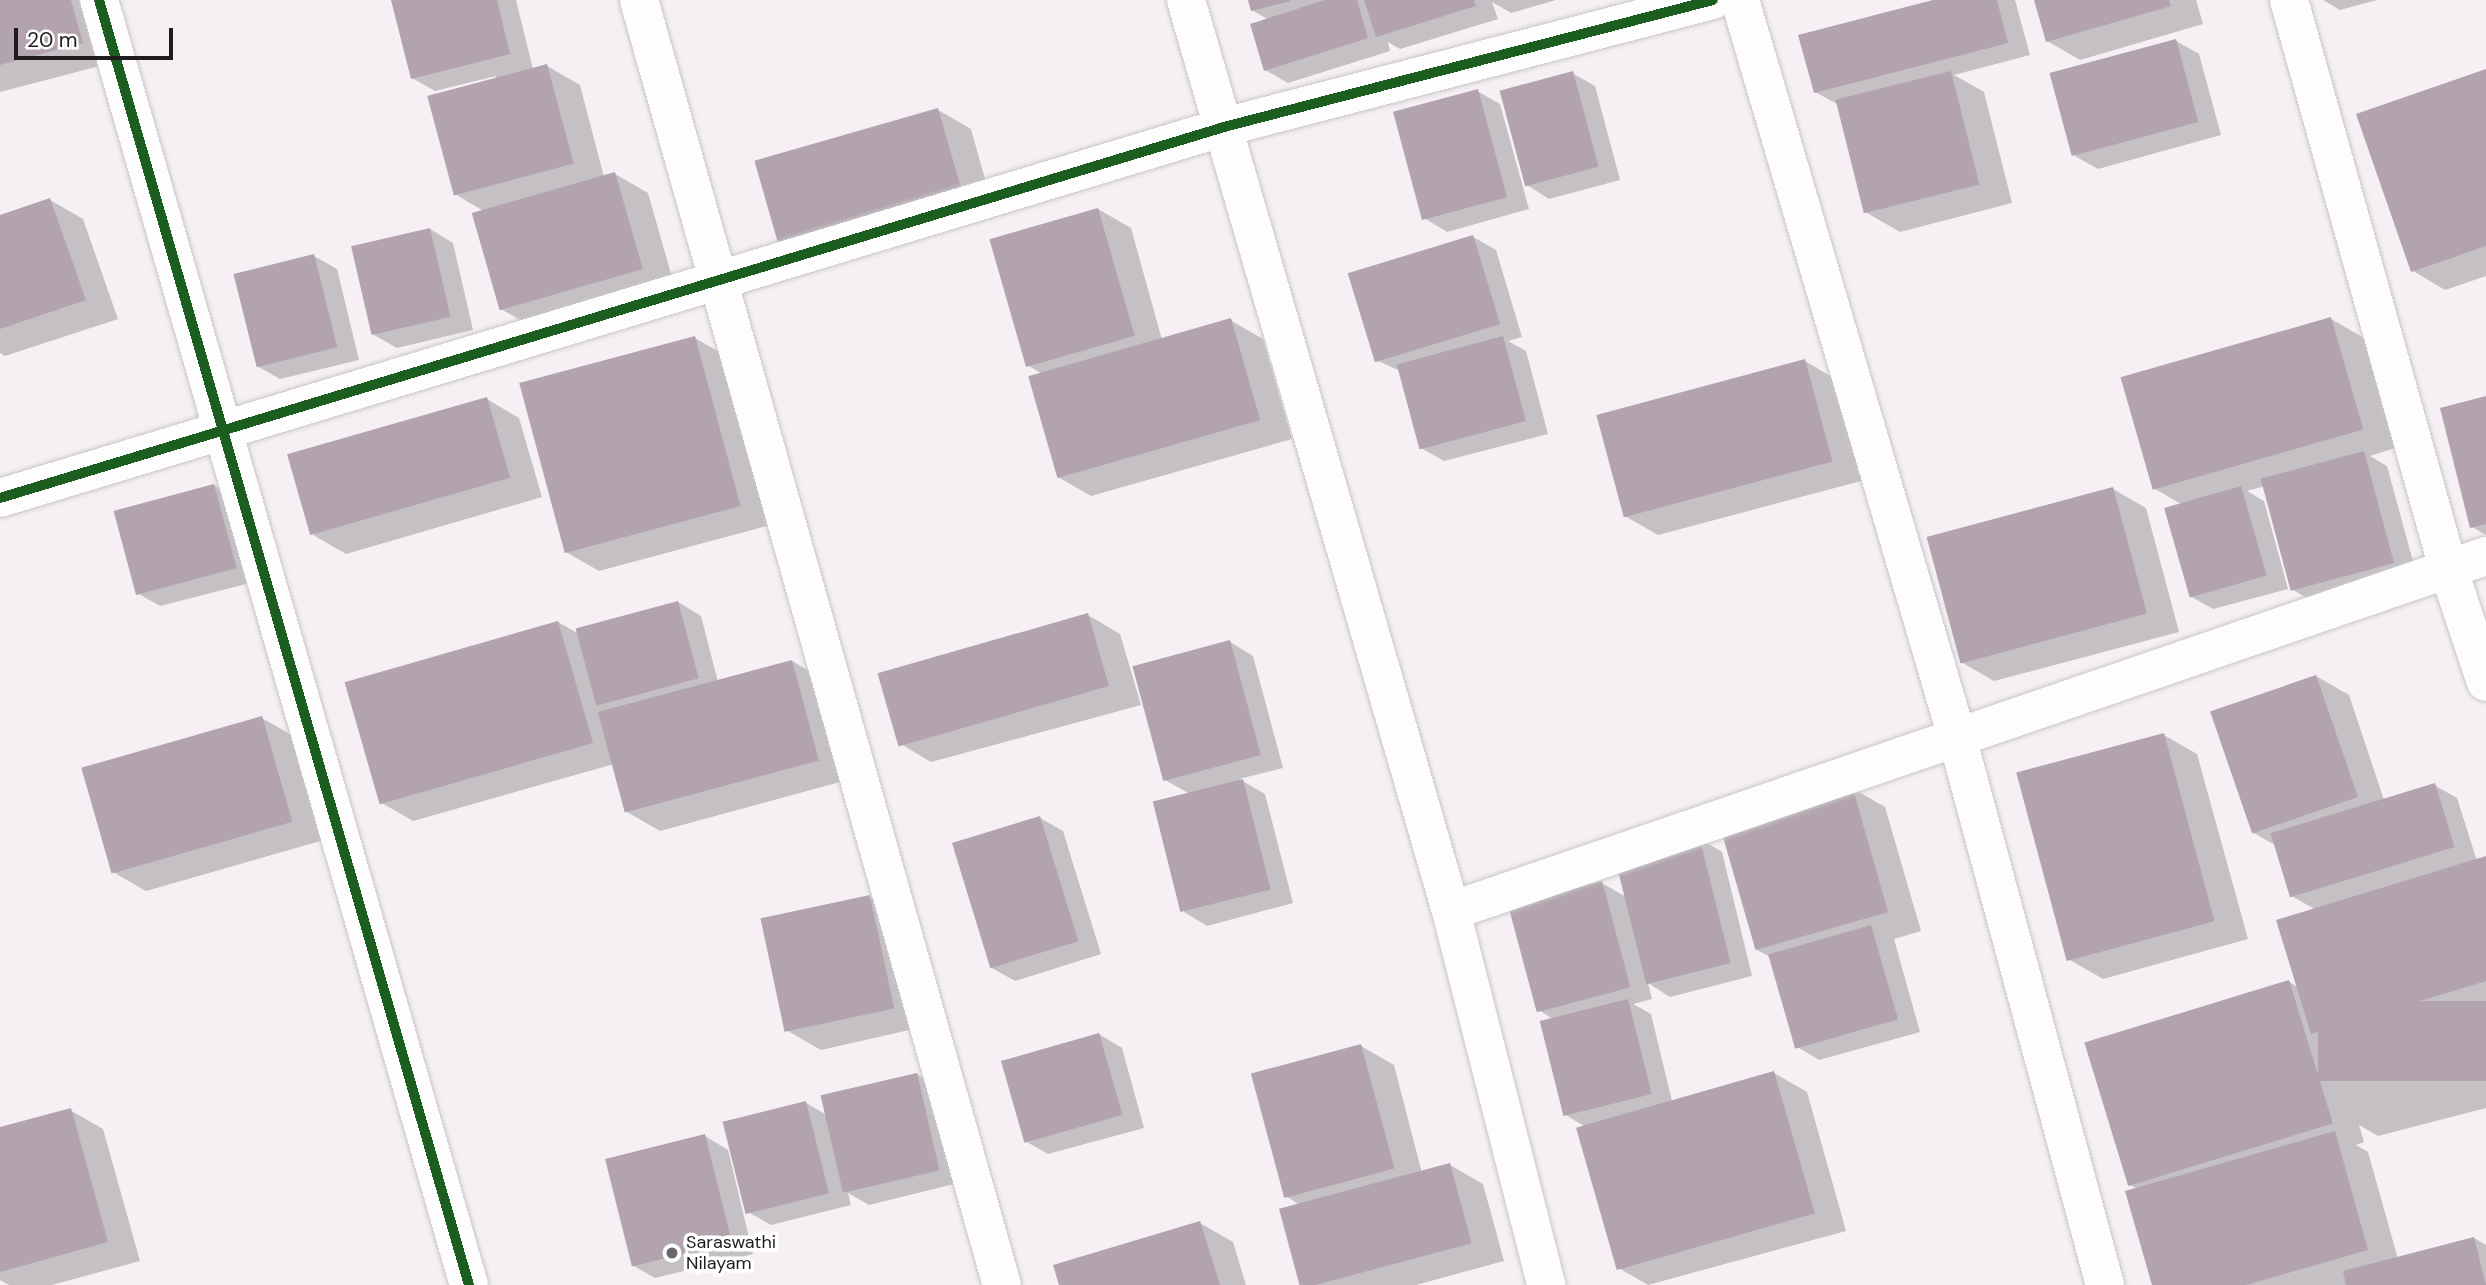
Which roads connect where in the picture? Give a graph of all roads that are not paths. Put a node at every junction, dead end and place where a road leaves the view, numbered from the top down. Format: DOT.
graph roads {
  1 [pos="99,0"];
  2 [pos="639,0"];
  3 [pos="1186,0"];
  4 [pos="1713,0"];
  5 [pos="1740,0"];
  6 [pos="2289,0"];
  7 [pos="1224,127"];
  8 [pos="719,283"];
  9 [pos="224,435"];
  10 [pos="0,498"];
  11 [pos="2486,556"];
  12 [pos="2448,568"];
  13 [pos="2486,682"];
  14 [pos="1957,737"];
  15 [pos="1451,911"];
  16 [pos="469,1285"];
  17 [pos="1002,1285"];
  18 [pos="1546,1285"];
  19 [pos="2105,1285"];
  1 -- 9 [label="street"];
  2 -- 8 [label="street"];
  3 -- 7 [label="street"];
  4 -- 7 [label="street"];
  5 -- 14 [label="street"];
  6 -- 12 [label="street"];
  7 -- 8 [label="street"];
  7 -- 15 [label="street"];
  8 -- 9 [label="street"];
  8 -- 17 [label="street"];
  9 -- 10 [label="street"];
  9 -- 16 [label="street"];
  11 -- 12 [label="street"];
  12 -- 13 [label="street"];
  12 -- 14 [label="street"];
  14 -- 15 [label="street"];
  14 -- 19 [label="street"];
  15 -- 18 [label="street"];
}
